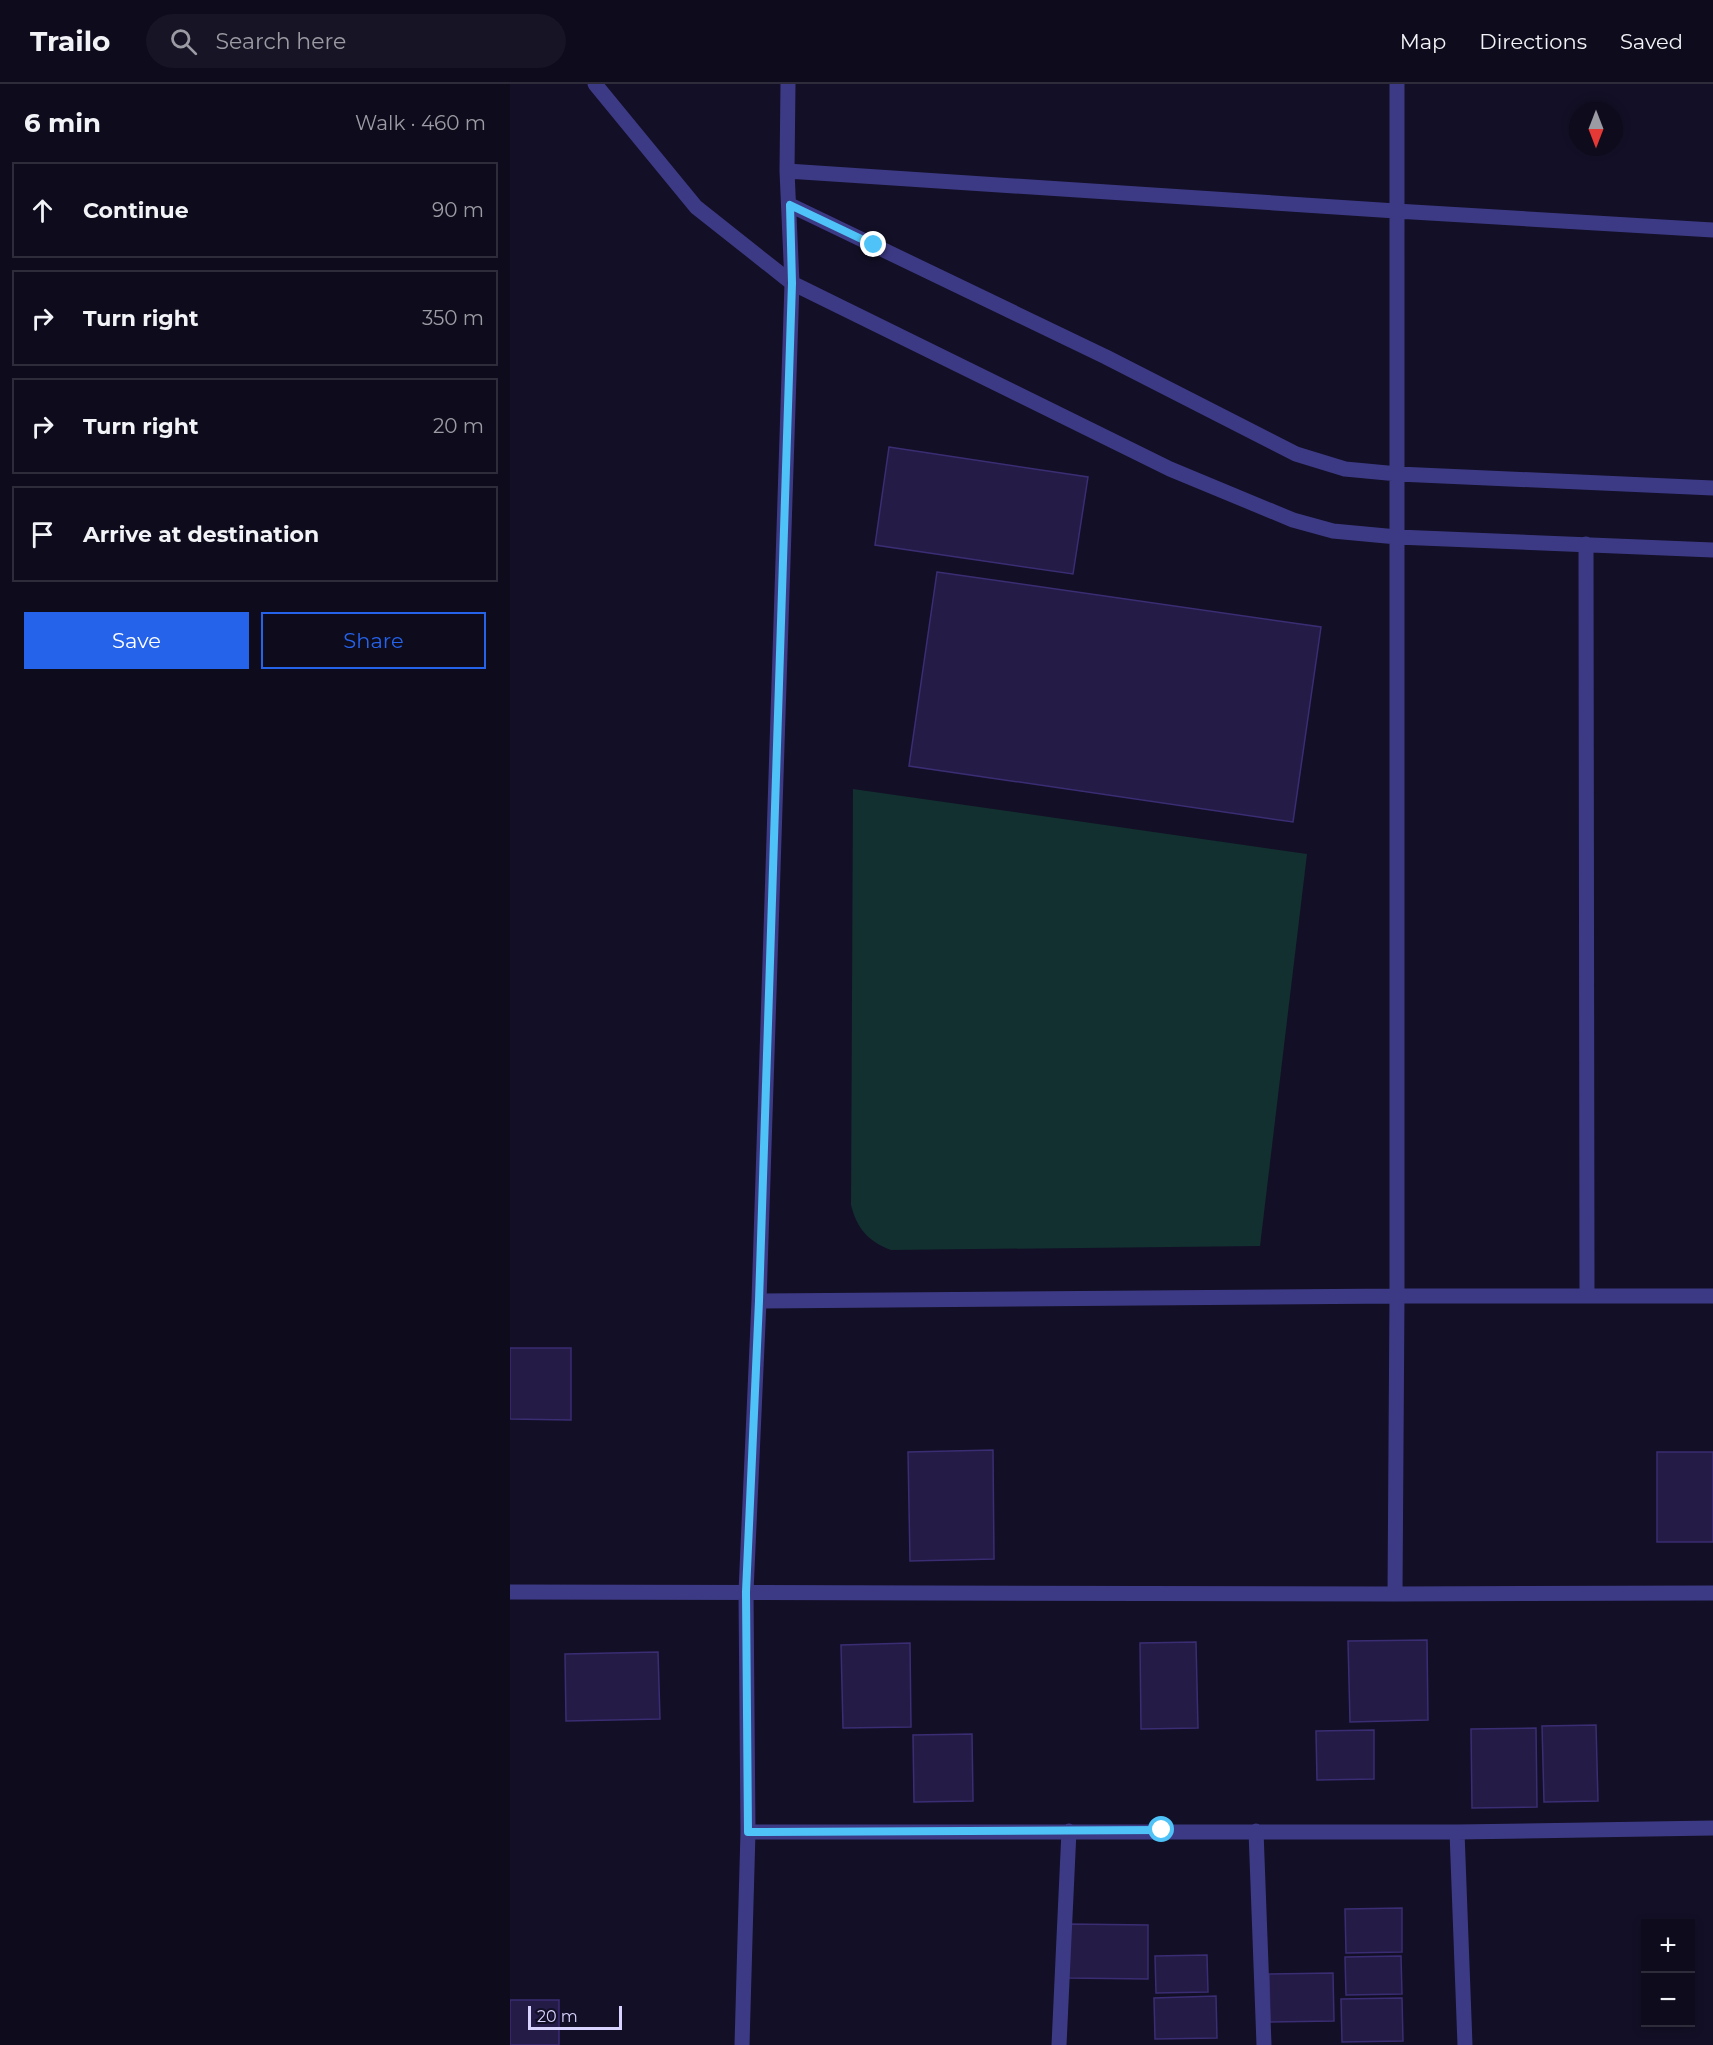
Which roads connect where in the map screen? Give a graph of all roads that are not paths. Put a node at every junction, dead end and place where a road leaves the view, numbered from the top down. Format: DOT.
graph roads {
  1 [pos="595,84"];
  2 [pos="788,84"];
  3 [pos="1397,84"];
  4 [pos="787,171"];
  5 [pos="790,205"];
  6 [pos="1396,211"];
  7 [pos="1713,230"];
  8 [pos="792,283"];
  9 [pos="1398,474"];
  10 [pos="1713,488"];
  11 [pos="1397,537"];
  12 [pos="1586,544"];
  13 [pos="1713,550"];
  14 [pos="1587,1295"];
  15 [pos="1397,1296"];
  16 [pos="1713,1296"];
  17 [pos="759,1301"];
  18 [pos="510,1592"];
  19 [pos="746,1592"];
  20 [pos="1713,1593"];
  21 [pos="1395,1594"];
  22 [pos="1713,1828"];
  23 [pos="1069,1830"];
  24 [pos="1256,1830"];
  25 [pos="748,1832"];
  26 [pos="1457,1832"];
  27 [pos="742,2045"];
  28 [pos="1059,2045"];
  29 [pos="1264,2045"];
  30 [pos="1465,2045"];
  1 -- 8 [label="street"];
  2 -- 4 [label="street"];
  3 -- 6 [label="street"];
  4 -- 5 [label="street"];
  4 -- 6 [label="street"];
  5 -- 8 [label="street"];
  5 -- 9 [label="street"];
  6 -- 7 [label="street"];
  6 -- 9 [label="street"];
  8 -- 11 [label="street"];
  8 -- 17 [label="street"];
  9 -- 10 [label="street"];
  9 -- 11 [label="street"];
  11 -- 12 [label="street"];
  11 -- 15 [label="street"];
  12 -- 13 [label="street"];
  12 -- 14 [label="street"];
  14 -- 15 [label="street"];
  14 -- 16 [label="street"];
  15 -- 17 [label="street"];
  15 -- 21 [label="street"];
  17 -- 19 [label="street"];
  18 -- 19 [label="street"];
  19 -- 21 [label="street"];
  19 -- 25 [label="street"];
  20 -- 21 [label="street"];
  22 -- 26 [label="street"];
  23 -- 24 [label="street"];
  23 -- 25 [label="street"];
  23 -- 28 [label="street"];
  24 -- 26 [label="street"];
  24 -- 29 [label="street"];
  25 -- 27 [label="street"];
  26 -- 30 [label="street"];
}
